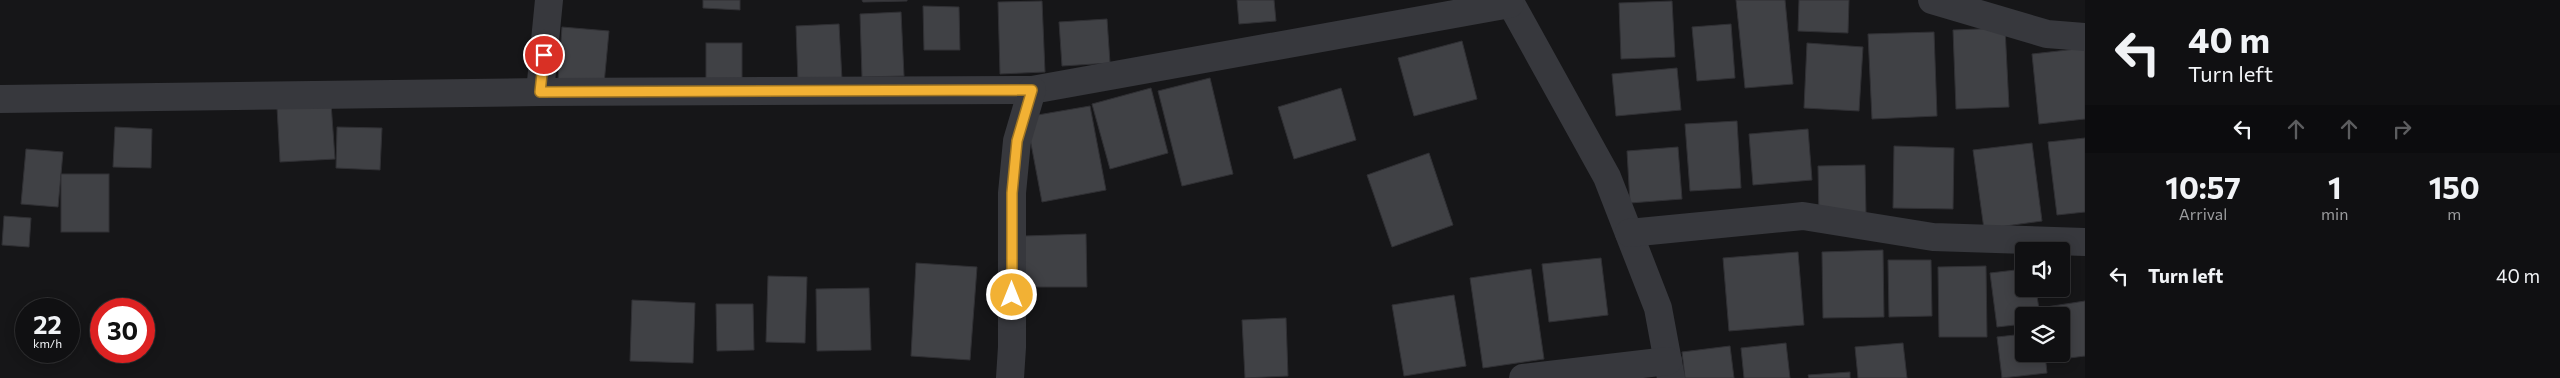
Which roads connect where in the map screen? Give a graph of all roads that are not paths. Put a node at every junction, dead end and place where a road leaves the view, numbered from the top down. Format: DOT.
graph roads {
  1 [pos="548,0"];
  2 [pos="1932,0"];
  3 [pos="1509,2"];
  4 [pos="2085,37"];
  5 [pos="1032,90"];
  6 [pos="540,92"];
  7 [pos="0,99"];
  8 [pos="1629,234"];
  9 [pos="2085,242"];
  10 [pos="1670,369"];
  11 [pos="1010,378"];
  12 [pos="1523,378"];
  1 -- 6 [label="street"];
  2 -- 4 [label="street"];
  3 -- 5 [label="street"];
  3 -- 8 [label="street"];
  5 -- 6 [label="street"];
  5 -- 11 [label="street"];
  6 -- 7 [label="street"];
  8 -- 9 [label="street"];
  8 -- 10 [label="street"];
  10 -- 12 [label="street"];
}
